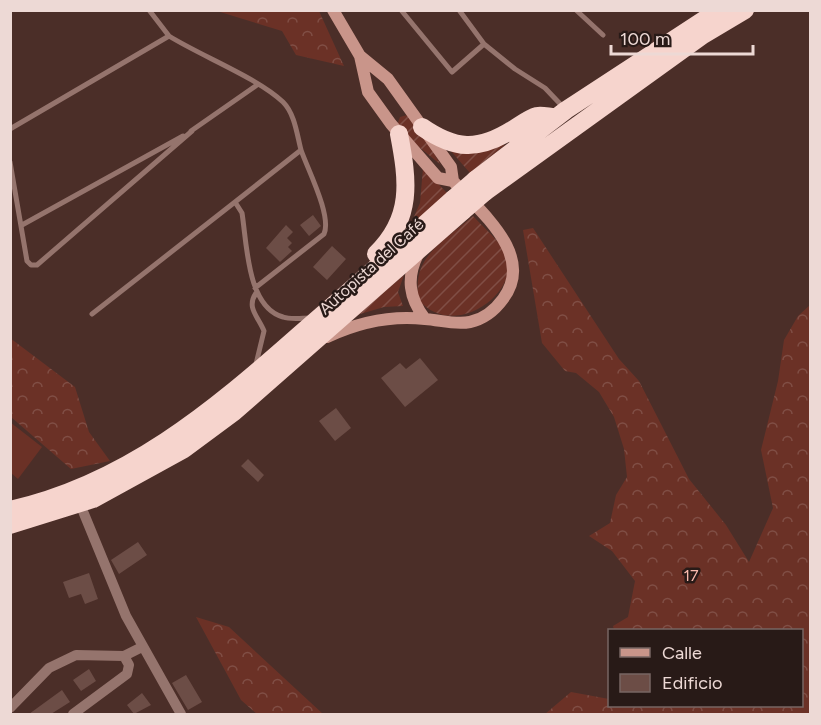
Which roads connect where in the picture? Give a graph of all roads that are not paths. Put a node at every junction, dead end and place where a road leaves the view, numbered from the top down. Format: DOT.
graph roads {
  1 [pos="149,10"];
  2 [pos="333,10"];
  3 [pos="401,10"];
  4 [pos="459,10"];
  5 [pos="576,10"];
  6 [pos="719,10"];
  7 [pos="745,10"];
  8 [pos="603,35"];
  9 [pos="170,36"];
  10 [pos="484,45"];
  11 [pos="360,56"];
  12 [pos="256,85"];
  13 [pos="411,112"];
  14 [pos="561,113"];
  15 [pos="422,127"];
  16 [pos="10,129"];
  17 [pos="395,129"];
  18 [pos="192,131"];
  19 [pos="301,150"];
  20 [pos="10,162"];
  21 [pos="453,181"];
  22 [pos="480,186"];
  23 [pos="235,202"];
  24 [pos="458,205"];
  25 [pos="22,225"];
  26 [pos="426,243"];
  27 [pos="364,278"];
  28 [pos="256,291"];
  29 [pos="93,314"];
  30 [pos="319,318"];
  31 [pos="425,319"];
  32 [pos="315,342"];
  33 [pos="249,379"];
  34 [pos="80,504"];
  35 [pos="10,510"];
  36 [pos="10,525"];
  37 [pos="142,647"];
  38 [pos="123,656"];
  39 [pos="10,708"];
  40 [pos="73,714"];
  41 [pos="181,714"];
  1 -- 9 [label="lane"];
  2 -- 11 [label="street"];
  3 -- 10 [label="lane"];
  4 -- 10 [label="lane"];
  5 -- 8 [label="lane"];
  6 -- 14 [label="highway, Autopista del Café"];
  7 -- 22 [label="highway, Autopista del Café"];
  9 -- 12 [label="lane"];
  9 -- 16 [label="lane"];
  10 -- 14 [label="lane"];
  11 -- 13 [label="street"];
  11 -- 17 [label="street"];
  12 -- 18 [label="lane"];
  12 -- 19 [label="lane"];
  13 -- 15 [label="street"];
  13 -- 17 [label="street"];
  14 -- 15 [label="highway"];
  14 -- 22 [label="highway, Autopista del Café"];
  15 -- 21 [label="street"];
  17 -- 21 [label="street"];
  17 -- 27 [label="highway"];
  18 -- 25 [label="lane"];
  18 -- 25 [label="lane"];
  19 -- 23 [label="lane"];
  19 -- 28 [label="lane"];
  20 -- 25 [label="lane"];
  21 -- 31 [label="street"];
  22 -- 24 [label="highway, Autopista del Café, bridge"];
  23 -- 28 [label="lane"];
  23 -- 29 [label="lane"];
  24 -- 26 [label="highway, Autopista del Café"];
  24 -- 27 [label="highway, Autopista del Café"];
  26 -- 31 [label="street"];
  26 -- 32 [label="highway, Autopista del Café"];
  27 -- 30 [label="highway, Autopista del Café"];
  28 -- 30 [label="lane"];
  28 -- 33 [label="lane"];
  30 -- 33 [label="highway, Autopista del Café"];
  31 -- 32 [label="street"];
  32 -- 34 [label="highway, Autopista del Café"];
  33 -- 35 [label="highway, Autopista del Café"];
  34 -- 36 [label="highway, Autopista del Café"];
  34 -- 37 [label="street"];
  37 -- 38 [label="street"];
  37 -- 41 [label="street"];
  38 -- 39 [label="street"];
  38 -- 40 [label="street"];
}
